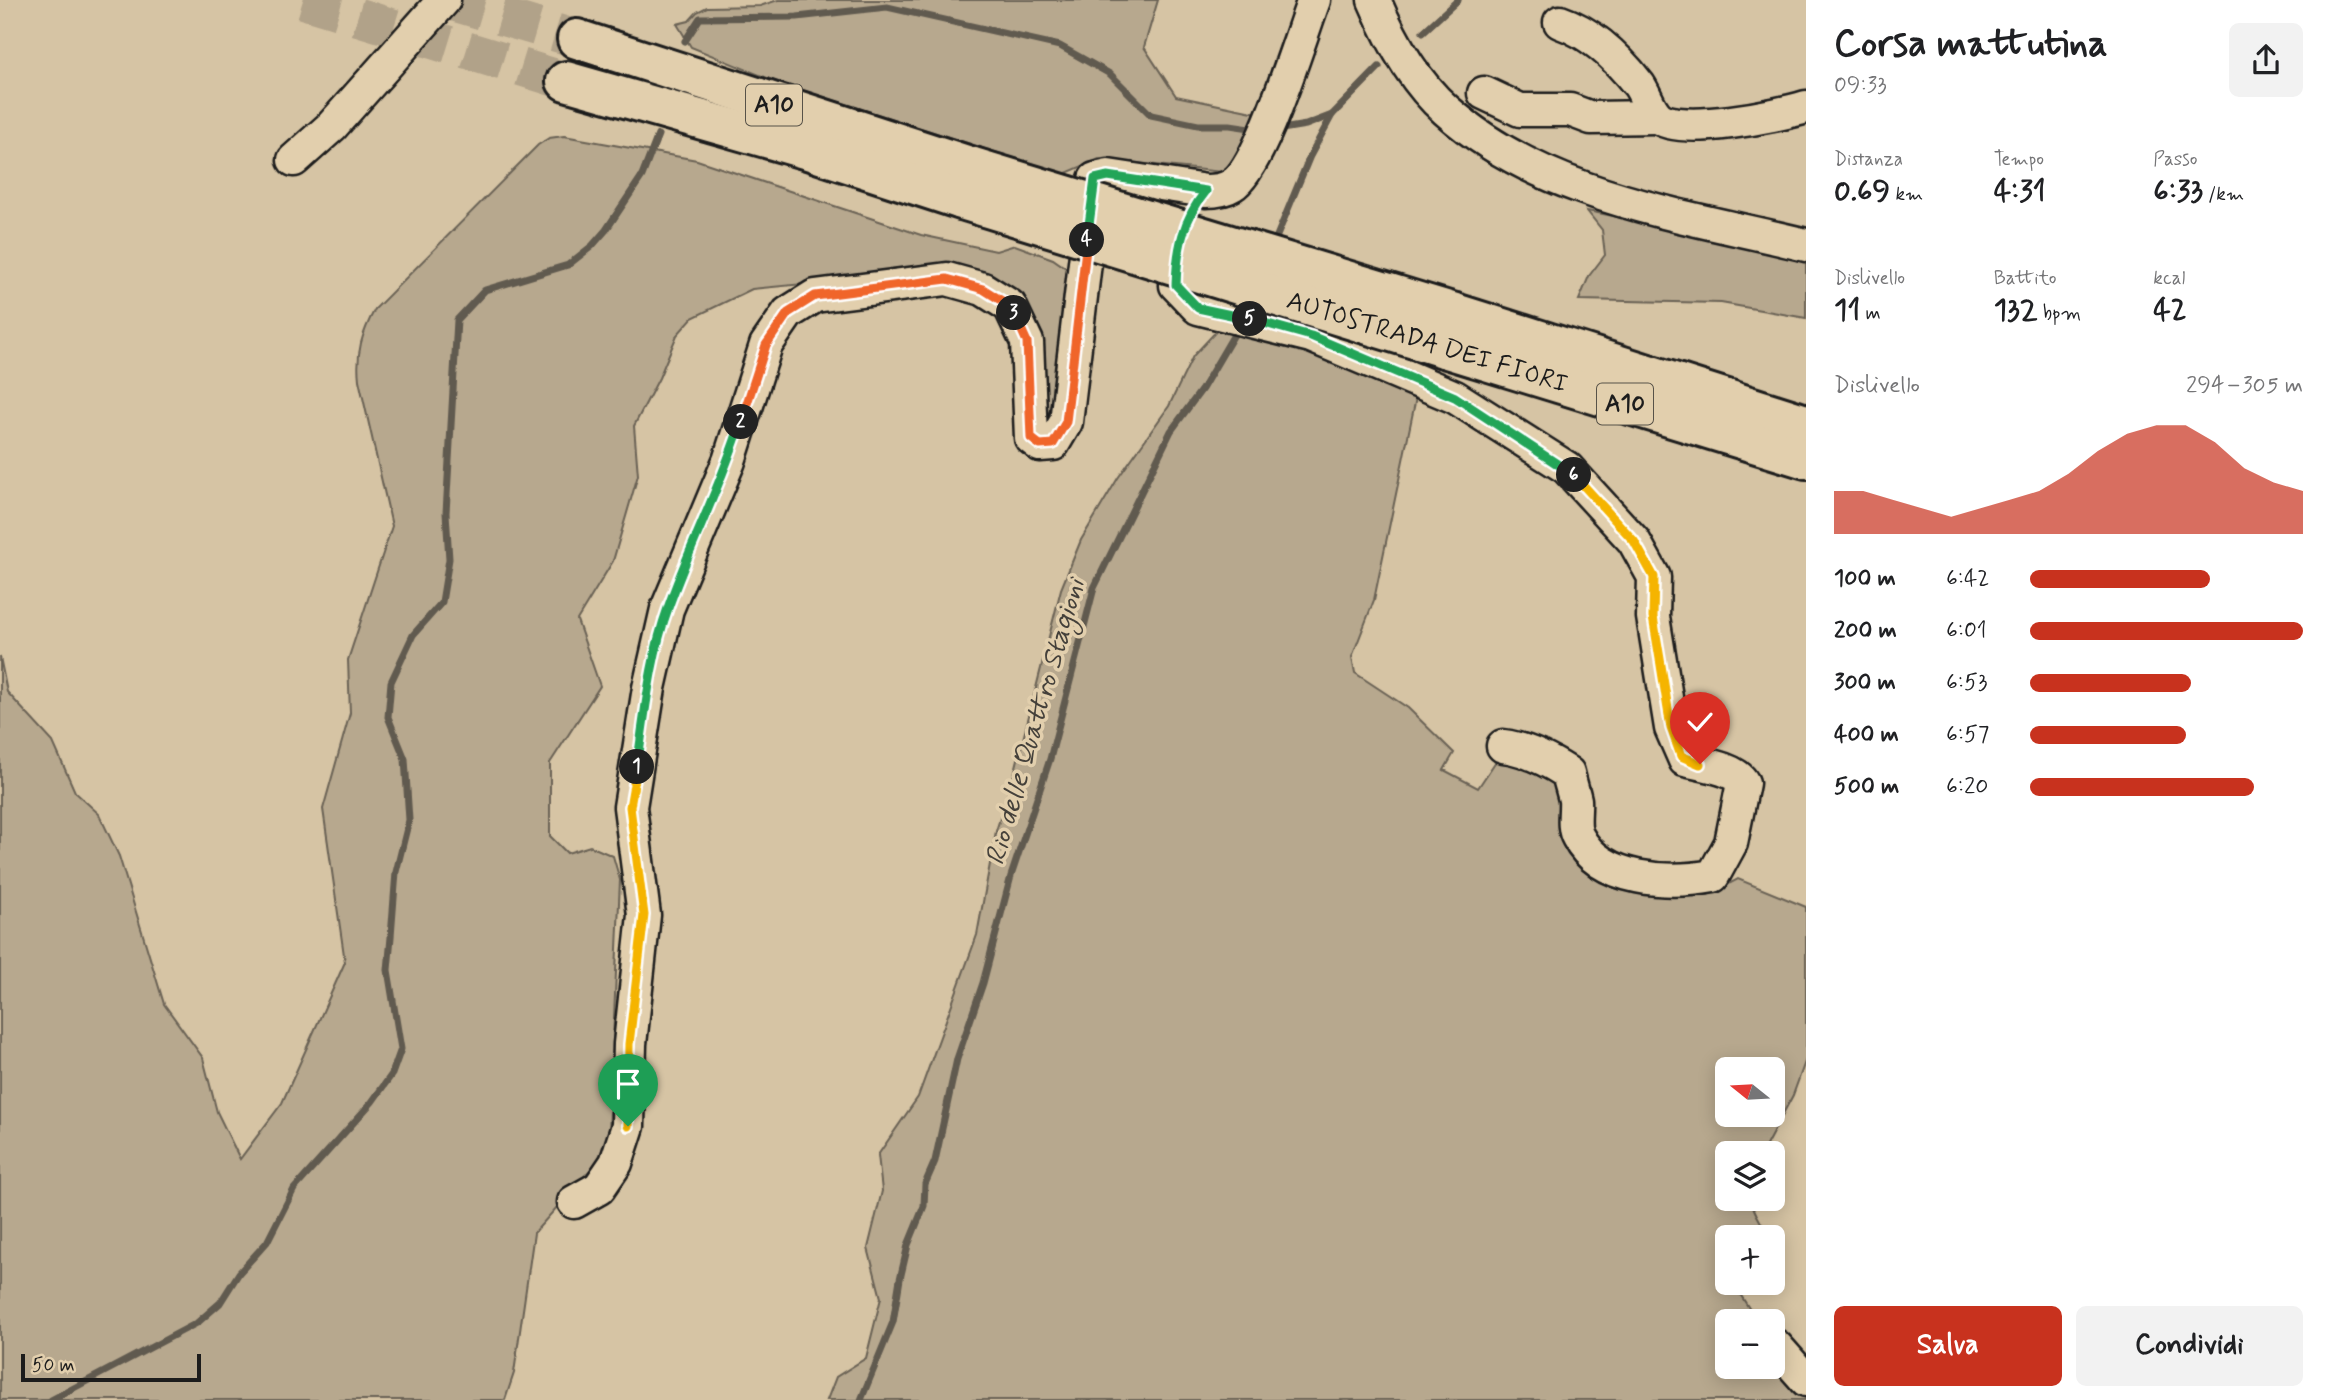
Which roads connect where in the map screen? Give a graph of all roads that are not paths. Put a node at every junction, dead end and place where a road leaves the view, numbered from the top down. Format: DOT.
graph roads {
  1 [pos="444,0"];
  2 [pos="1314,0"];
  3 [pos="1374,0"];
  4 [pos="1560,22"];
  5 [pos="577,39"];
  6 [pos="566,81"];
  7 [pos="1484,93"];
  8 [pos="1806,107"];
  9 [pos="1657,117"];
  10 [pos="294,160"];
  11 [pos="968,183"];
  12 [pos="1206,191"];
  13 [pos="1806,245"];
  14 [pos="1450,331"];
  15 [pos="1806,424"];
  16 [pos="1806,459"];
  17 [pos="1503,746"];
  18 [pos="574,1202"];
  19 [pos="1785,1356"];
  20 [pos="1806,1380"];
  1 -- 10 [label="street"];
  2 -- 12 [label="street"];
  3 -- 13 [label="street"];
  4 -- 9 [label="street"];
  5 -- 11 [label="highway, AUTOSTRADA DEI FIORI / A10"];
  6 -- 11 [label="highway, AUTOSTRADA DEI FIORI / A10"];
  7 -- 9 [label="street"];
  8 -- 9 [label="street"];
  11 -- 14 [label="highway, AUTOSTRADA DEI FIORI / A10, bridge"];
  12 -- 17 [label="street"];
  12 -- 18 [label="street"];
  14 -- 15 [label="highway, AUTOSTRADA DEI FIORI / A10"];
  14 -- 16 [label="highway, AUTOSTRADA DEI FIORI / A10"];
  19 -- 20 [label="street"];
}
